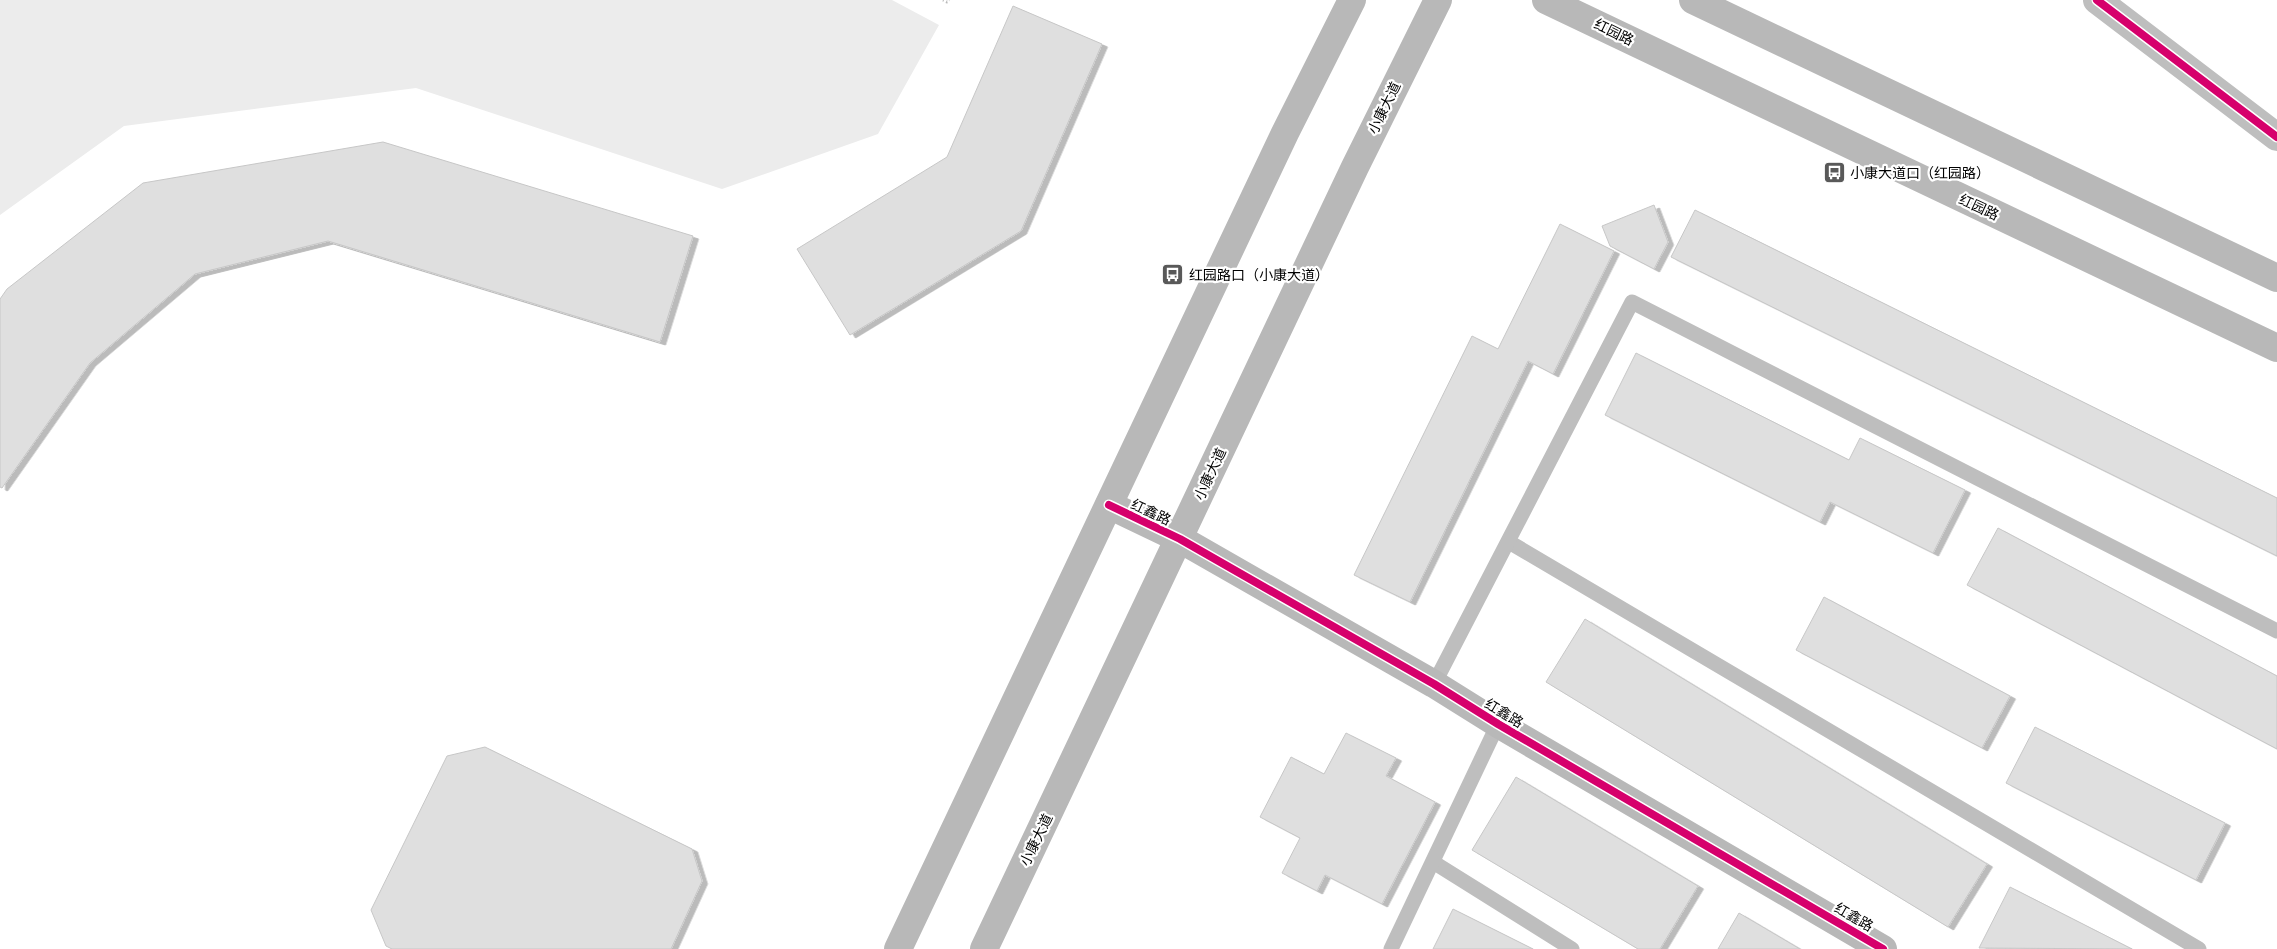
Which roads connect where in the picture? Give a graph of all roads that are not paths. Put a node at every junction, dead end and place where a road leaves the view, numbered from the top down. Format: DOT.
graph roads {
  1 [pos="1352,0"];
  2 [pos="1438,0"];
  3 [pos="1546,0"];
  4 [pos="1693,0"];
  5 [pos="2097,0"];
  6 [pos="2277,137"];
  7 [pos="2277,278"];
  8 [pos="2277,348"];
  9 [pos="1108,505"];
  10 [pos="1180,539"];
  11 [pos="1508,542"];
  12 [pos="2277,631"];
  13 [pos="1434,684"];
  14 [pos="1498,724"];
  15 [pos="1433,862"];
  16 [pos="898,949"];
  17 [pos="984,949"];
  18 [pos="1391,949"];
  19 [pos="1572,949"];
  20 [pos="1883,949"];
  21 [pos="2199,949"];
  1 -- 9 [label="main road"];
  2 -- 10 [label="main road, 小康大道"];
  3 -- 8 [label="main road, 红园路"];
  4 -- 7 [label="main road"];
  5 -- 6 [label="street"];
  9 -- 10 [label="main road, 红鑫路"];
  9 -- 16 [label="main road"];
  10 -- 13 [label="main road, 红鑫路"];
  10 -- 17 [label="main road, 小康大道"];
  11 -- 12 [label="lane"];
  11 -- 13 [label="lane"];
  11 -- 21 [label="lane"];
  13 -- 14 [label="main road, 红鑫路"];
  14 -- 15 [label="lane"];
  14 -- 20 [label="main road, 红鑫路"];
  15 -- 18 [label="lane"];
  15 -- 19 [label="lane"];
}
